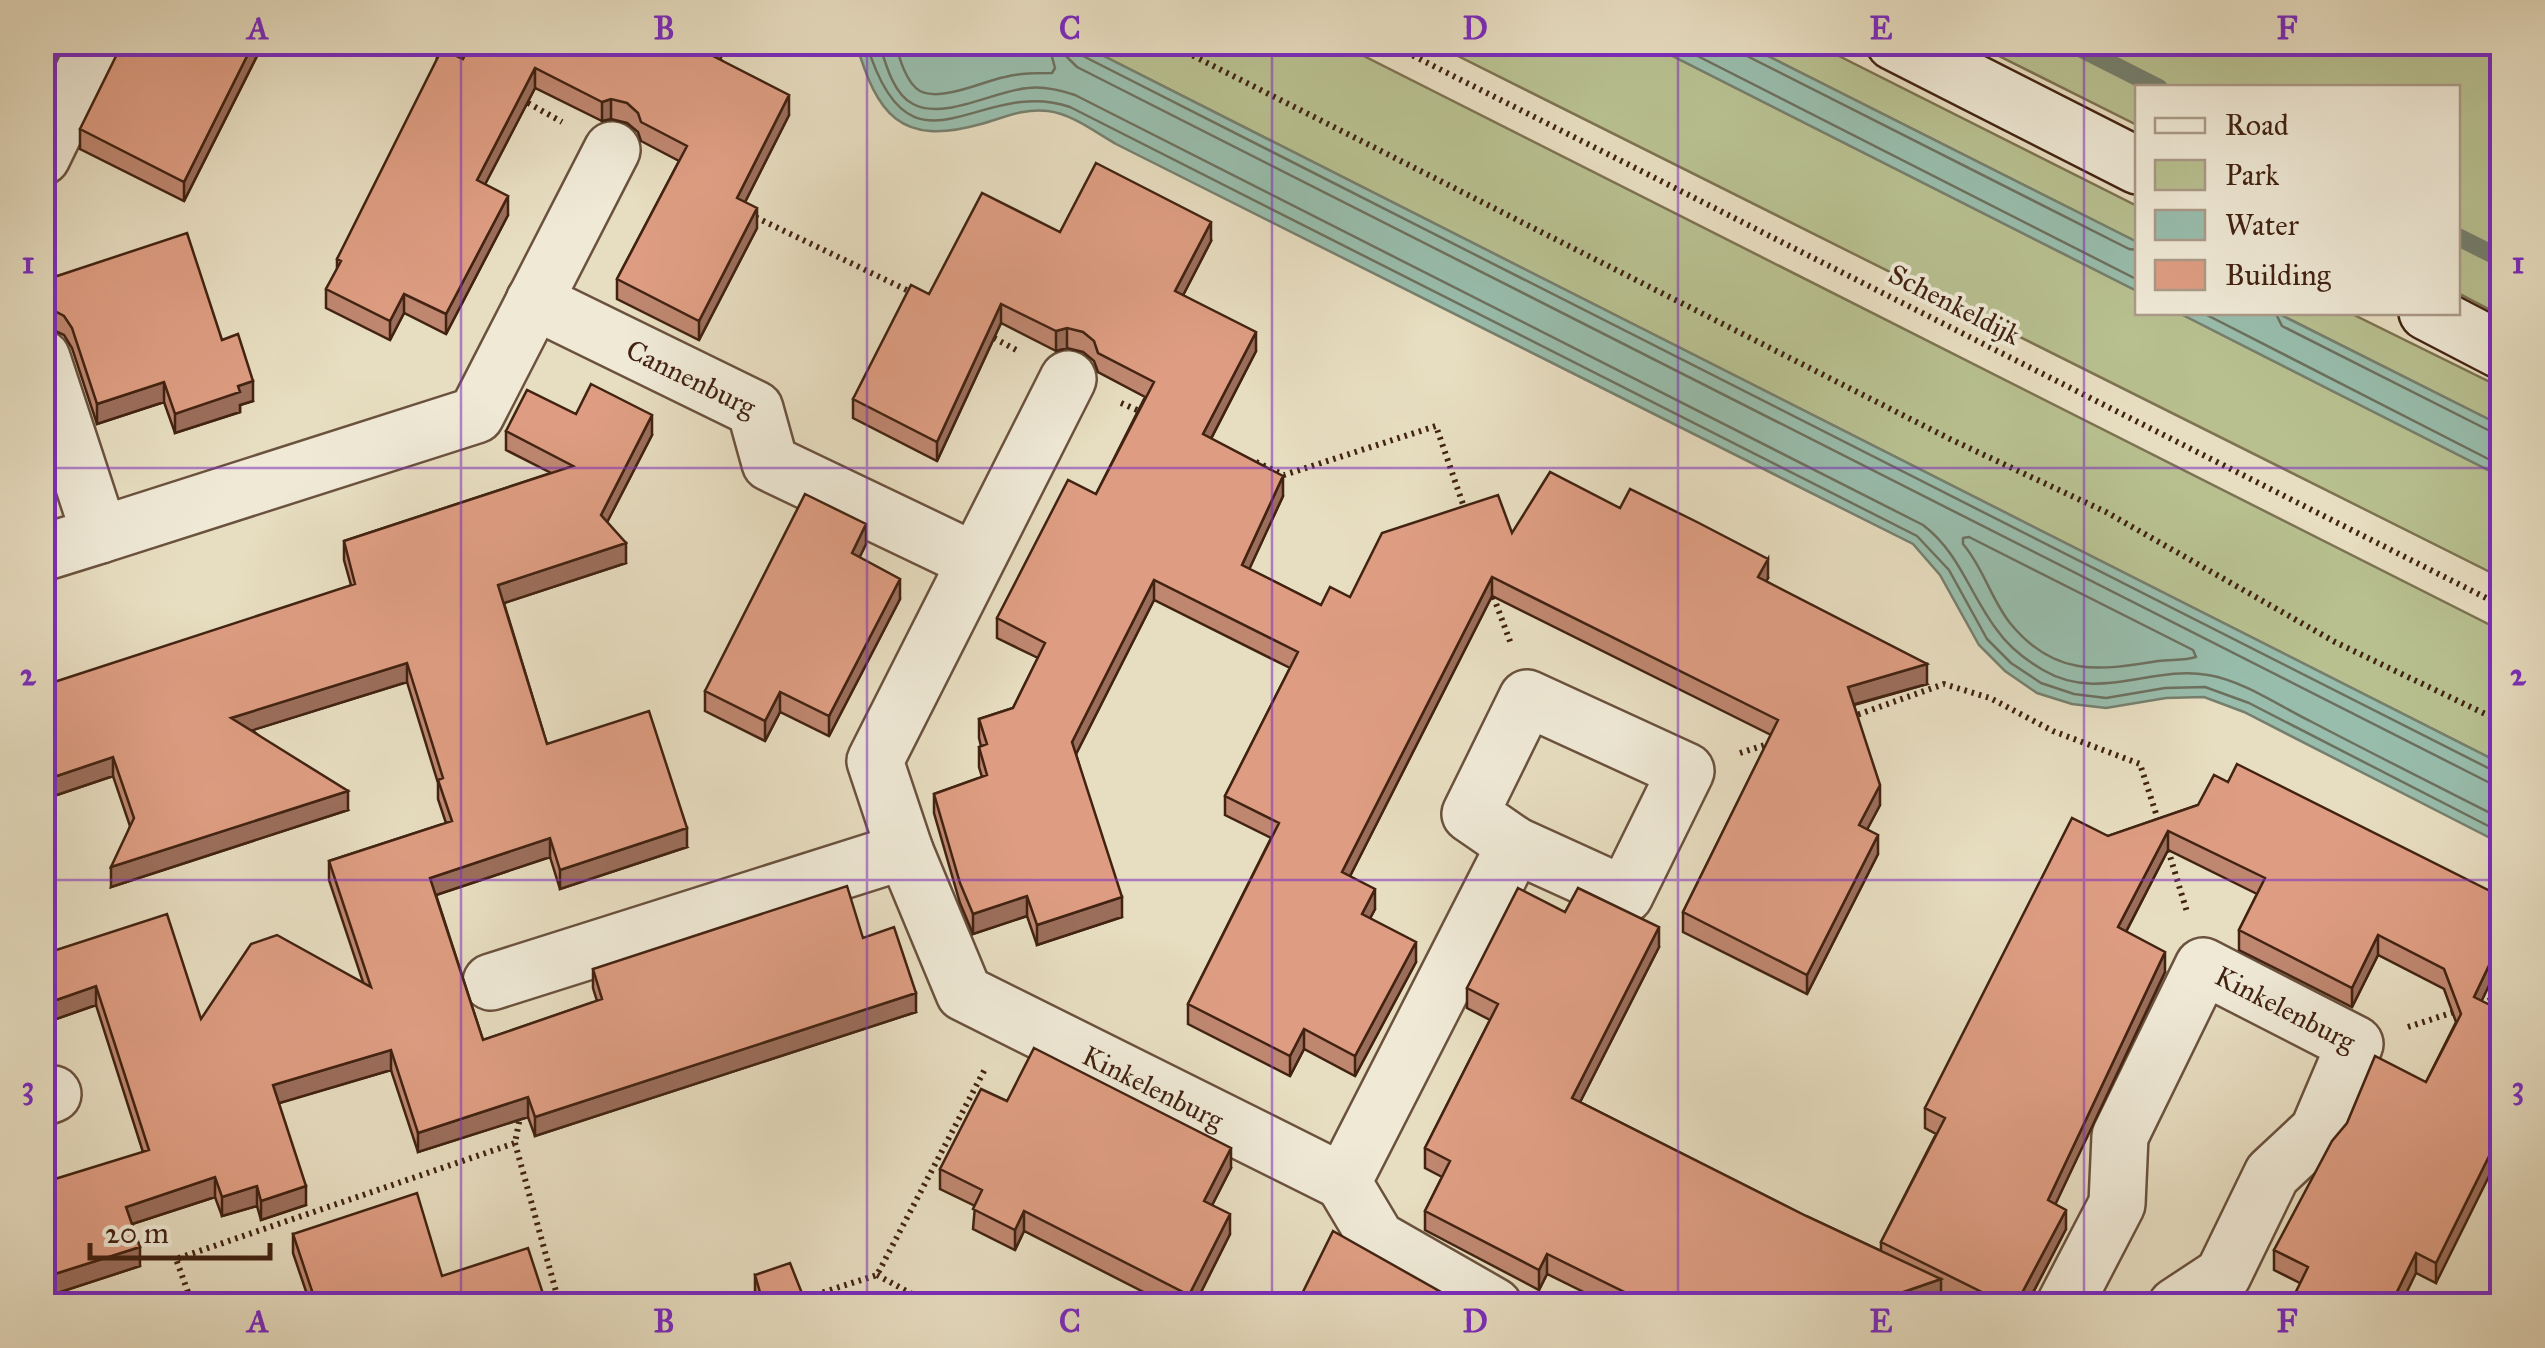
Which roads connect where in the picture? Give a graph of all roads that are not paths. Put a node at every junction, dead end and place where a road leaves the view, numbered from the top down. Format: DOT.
graph roads {
  1 [pos="98,42"];
  2 [pos="1894,42"];
  3 [pos="612,150"];
  4 [pos="42,157"];
  5 [pos="2135,164"];
  6 [pos="534,301"];
  7 [pos="2433,315"];
  8 [pos="2502,350"];
  9 [pos="42,358"];
  10 [pos="1068,379"];
  11 [pos="100,535"];
  12 [pos="42,553"];
  13 [pos="975,561"];
  14 [pos="1515,845"];
  15 [pos="906,851"];
  16 [pos="491,982"];
  17 [pos="1343,1182"];
  18 [pos="1494,1306"];
  19 [pos="2064,1306"];
  20 [pos="2176,1306"];
  1 -- 4 [label="street"];
  2 -- 5 [label="street"];
  3 -- 6 [label="street"];
  6 -- 11 [label="street"];
  6 -- 13 [label="street, Cannenburg"];
  7 -- 8 [label="street"];
  9 -- 11 [label="street"];
  10 -- 13 [label="street"];
  11 -- 12 [label="street"];
  13 -- 15 [label="street"];
  14 -- 17 [label="street"];
  15 -- 16 [label="street"];
  15 -- 17 [label="street, Kinkelenburg"];
  17 -- 18 [label="street"];
  19 -- 20 [label="street, Kinkelenburg"];
}
